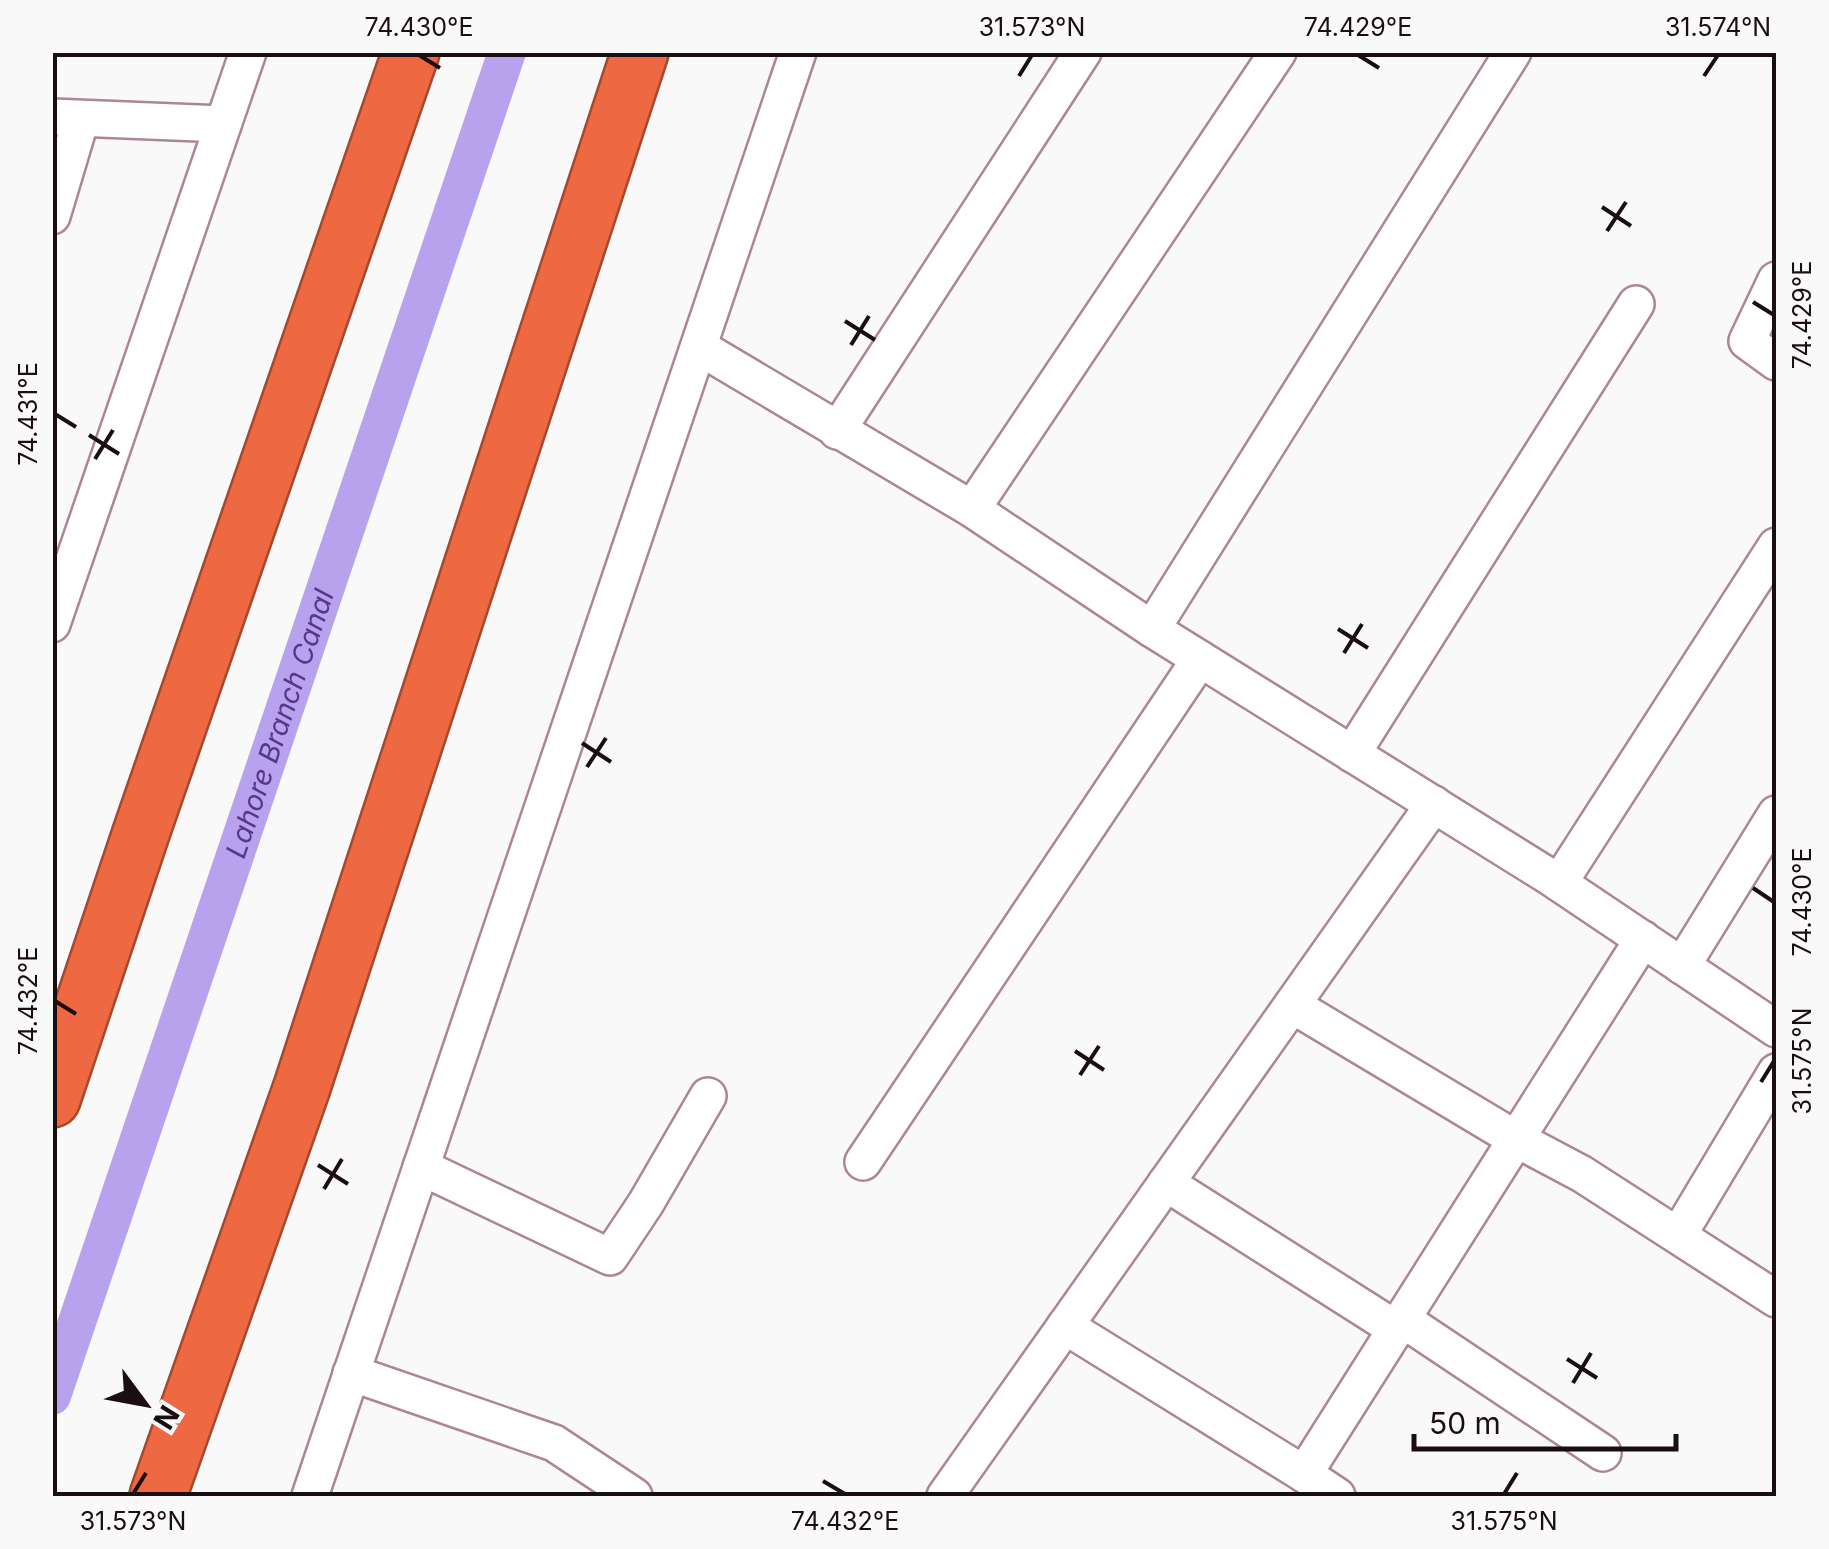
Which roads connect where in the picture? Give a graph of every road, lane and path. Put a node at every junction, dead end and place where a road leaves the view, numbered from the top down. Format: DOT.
graph roads {
  1 [pos="248,52"];
  2 [pos="411,52"];
  3 [pos="640,52"];
  4 [pos="798,52"];
  5 [pos="1082,52"];
  6 [pos="1278,52"];
  7 [pos="1513,52"];
  8 [pos="67,118"];
  9 [pos="223,124"];
  10 [pos="52,216"];
  11 [pos="1776,280"];
  12 [pos="1636,304"];
  13 [pos="698,347"];
  14 [pos="1776,362"];
  15 [pos="836,431"];
  16 [pos="972,509"];
  17 [pos="67,531"];
  18 [pos="1776,546"];
  19 [pos="52,624"];
  20 [pos="1152,629"];
  21 [pos="1200,659"];
  22 [pos="1352,754"];
  23 [pos="1434,804"];
  24 [pos="1776,814"];
  25 [pos="141,832"];
  26 [pos="1559,883"];
  27 [pos="1643,940"];
  28 [pos="1682,966"];
  29 [pos="1292,1004"];
  30 [pos="1776,1029"];
  31 [pos="52,1044"];
  32 [pos="1776,1072"];
  33 [pos="302,1087"];
  34 [pos="708,1096"];
  35 [pos="52,1098"];
  36 [pos="1516,1139"];
  37 [pos="863,1162"];
  38 [pos="421,1167"];
  39 [pos="1166,1183"];
  40 [pos="1680,1234"];
  41 [pos="1776,1298"];
  42 [pos="1399,1324"];
  43 [pos="1065,1326"];
  44 [pos="352,1373"];
  45 [pos="1603,1453"];
  46 [pos="1304,1474"];
  47 [pos="158,1496"];
  48 [pos="197,1496"];
  49 [pos="310,1496"];
  50 [pos="634,1496"];
  51 [pos="945,1496"];
  52 [pos="1337,1496"];
  1 -- 9 [label="street"];
  2 -- 25 [label="highway"];
  3 -- 33 [label="highway"];
  4 -- 13 [label="street"];
  5 -- 15 [label="street"];
  6 -- 16 [label="street"];
  7 -- 20 [label="street"];
  8 -- 9 [label="street"];
  8 -- 10 [label="street"];
  9 -- 17 [label="street"];
  11 -- 14 [label="street"];
  12 -- 22 [label="street"];
  13 -- 15 [label="street"];
  13 -- 38 [label="street"];
  15 -- 16 [label="street"];
  16 -- 20 [label="street"];
  17 -- 19 [label="street"];
  18 -- 26 [label="street"];
  20 -- 21 [label="street"];
  21 -- 22 [label="street"];
  21 -- 37 [label="street"];
  22 -- 23 [label="street"];
  23 -- 26 [label="street"];
  23 -- 29 [label="street"];
  24 -- 28 [label="street"];
  25 -- 31 [label="highway"];
  25 -- 35 [label="highway"];
  26 -- 27 [label="street"];
  27 -- 28 [label="street"];
  27 -- 36 [label="street"];
  28 -- 30 [label="street"];
  29 -- 36 [label="street"];
  29 -- 39 [label="street"];
  32 -- 40 [label="street"];
  33 -- 47 [label="highway"];
  33 -- 48 [label="highway"];
  34 -- 38 [label="street"];
  36 -- 40 [label="street"];
  36 -- 42 [label="street"];
  38 -- 44 [label="street"];
  39 -- 42 [label="street"];
  39 -- 43 [label="street"];
  40 -- 41 [label="street"];
  42 -- 45 [label="street"];
  42 -- 46 [label="street"];
  43 -- 46 [label="street"];
  43 -- 51 [label="street"];
  44 -- 49 [label="street"];
  44 -- 50 [label="street"];
  46 -- 52 [label="street"];
}
